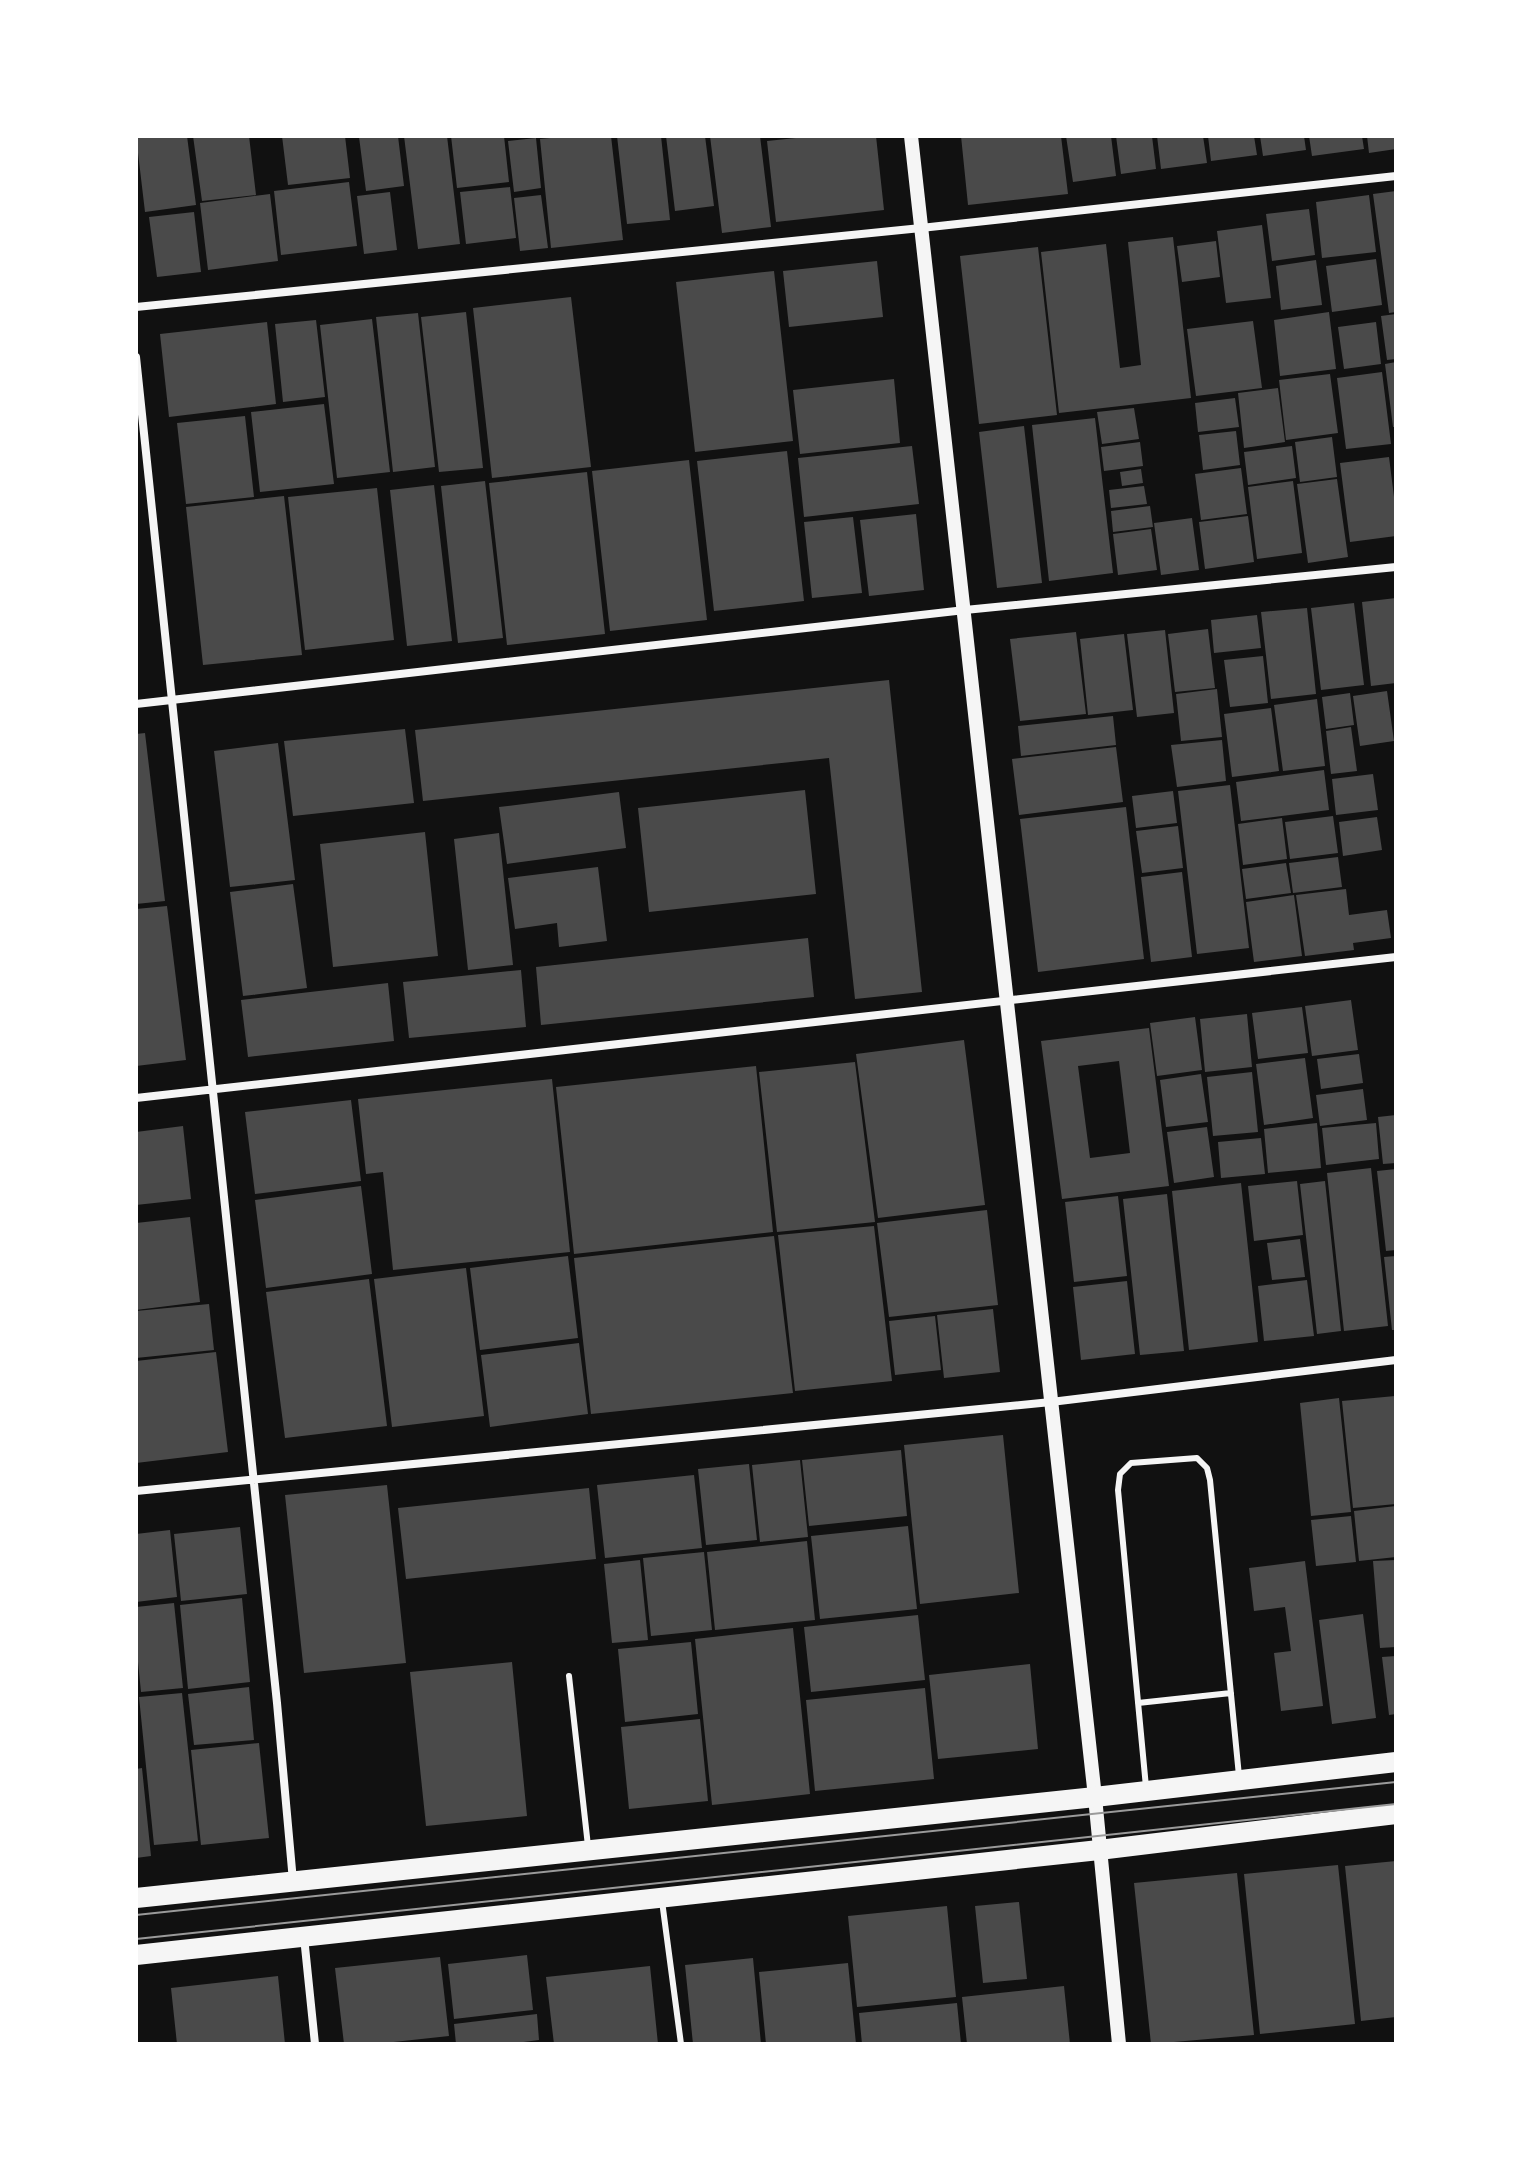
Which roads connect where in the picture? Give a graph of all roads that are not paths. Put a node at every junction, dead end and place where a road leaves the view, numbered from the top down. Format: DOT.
graph roads {
  1 [pos="911,136"];
  2 [pos="1396,176"];
  3 [pos="921,228"];
  4 [pos="136,307"];
  5 [pos="136,357"];
  6 [pos="1396,567"];
  7 [pos="965,610"];
  8 [pos="171,701"];
  9 [pos="136,704"];
  10 [pos="1396,957"];
  11 [pos="1007,999"];
  12 [pos="212,1090"];
  13 [pos="136,1098"];
  14 [pos="1396,1360"];
  15 [pos="1051,1402"];
  16 [pos="253,1479"];
  17 [pos="136,1491"];
  18 [pos="569,1676"];
  19 [pos="1231,1693"];
  20 [pos="1138,1703"];
  21 [pos="1396,1762"];
  22 [pos="1240,1780"];
  23 [pos="1147,1791"];
  24 [pos="1095,1797"];
  25 [pos="1396,1814"];
  26 [pos="589,1850"];
  27 [pos="1099,1850"];
  28 [pos="293,1881"];
  29 [pos="136,1898"];
  30 [pos="662,1898"];
  31 [pos="304,1937"];
  32 [pos="136,1955"];
  33 [pos="315,2044"];
  34 [pos="681,2044"];
  35 [pos="1119,2044"];
  1 -- 3 [label="street"];
  2 -- 3 [label="street"];
  3 -- 4 [label="street"];
  3 -- 7 [label="street"];
  5 -- 8 [label="street"];
  6 -- 7 [label="street"];
  7 -- 8 [label="street"];
  7 -- 11 [label="street"];
  8 -- 9 [label="street"];
  8 -- 12 [label="street"];
  10 -- 11 [label="street"];
  11 -- 12 [label="street"];
  11 -- 15 [label="street"];
  12 -- 13 [label="street"];
  12 -- 16 [label="street"];
  14 -- 15 [label="street"];
  15 -- 16 [label="street"];
  15 -- 24 [label="street"];
  16 -- 17 [label="street"];
  16 -- 28 [label="street"];
  18 -- 26 [label="lane"];
  19 -- 20 [label="lane"];
  19 -- 20 [label="lane"];
  19 -- 22 [label="lane"];
  20 -- 23 [label="lane"];
  21 -- 22 [label="main road"];
  22 -- 23 [label="main road"];
  23 -- 24 [label="main road"];
  24 -- 26 [label="main road"];
  24 -- 27 [label="street"];
  25 -- 27 [label="main road"];
  26 -- 28 [label="main road"];
  27 -- 30 [label="main road"];
  27 -- 35 [label="street"];
  28 -- 29 [label="main road"];
  30 -- 31 [label="main road"];
  30 -- 34 [label="lane"];
  31 -- 32 [label="main road"];
  31 -- 33 [label="street"];
}
